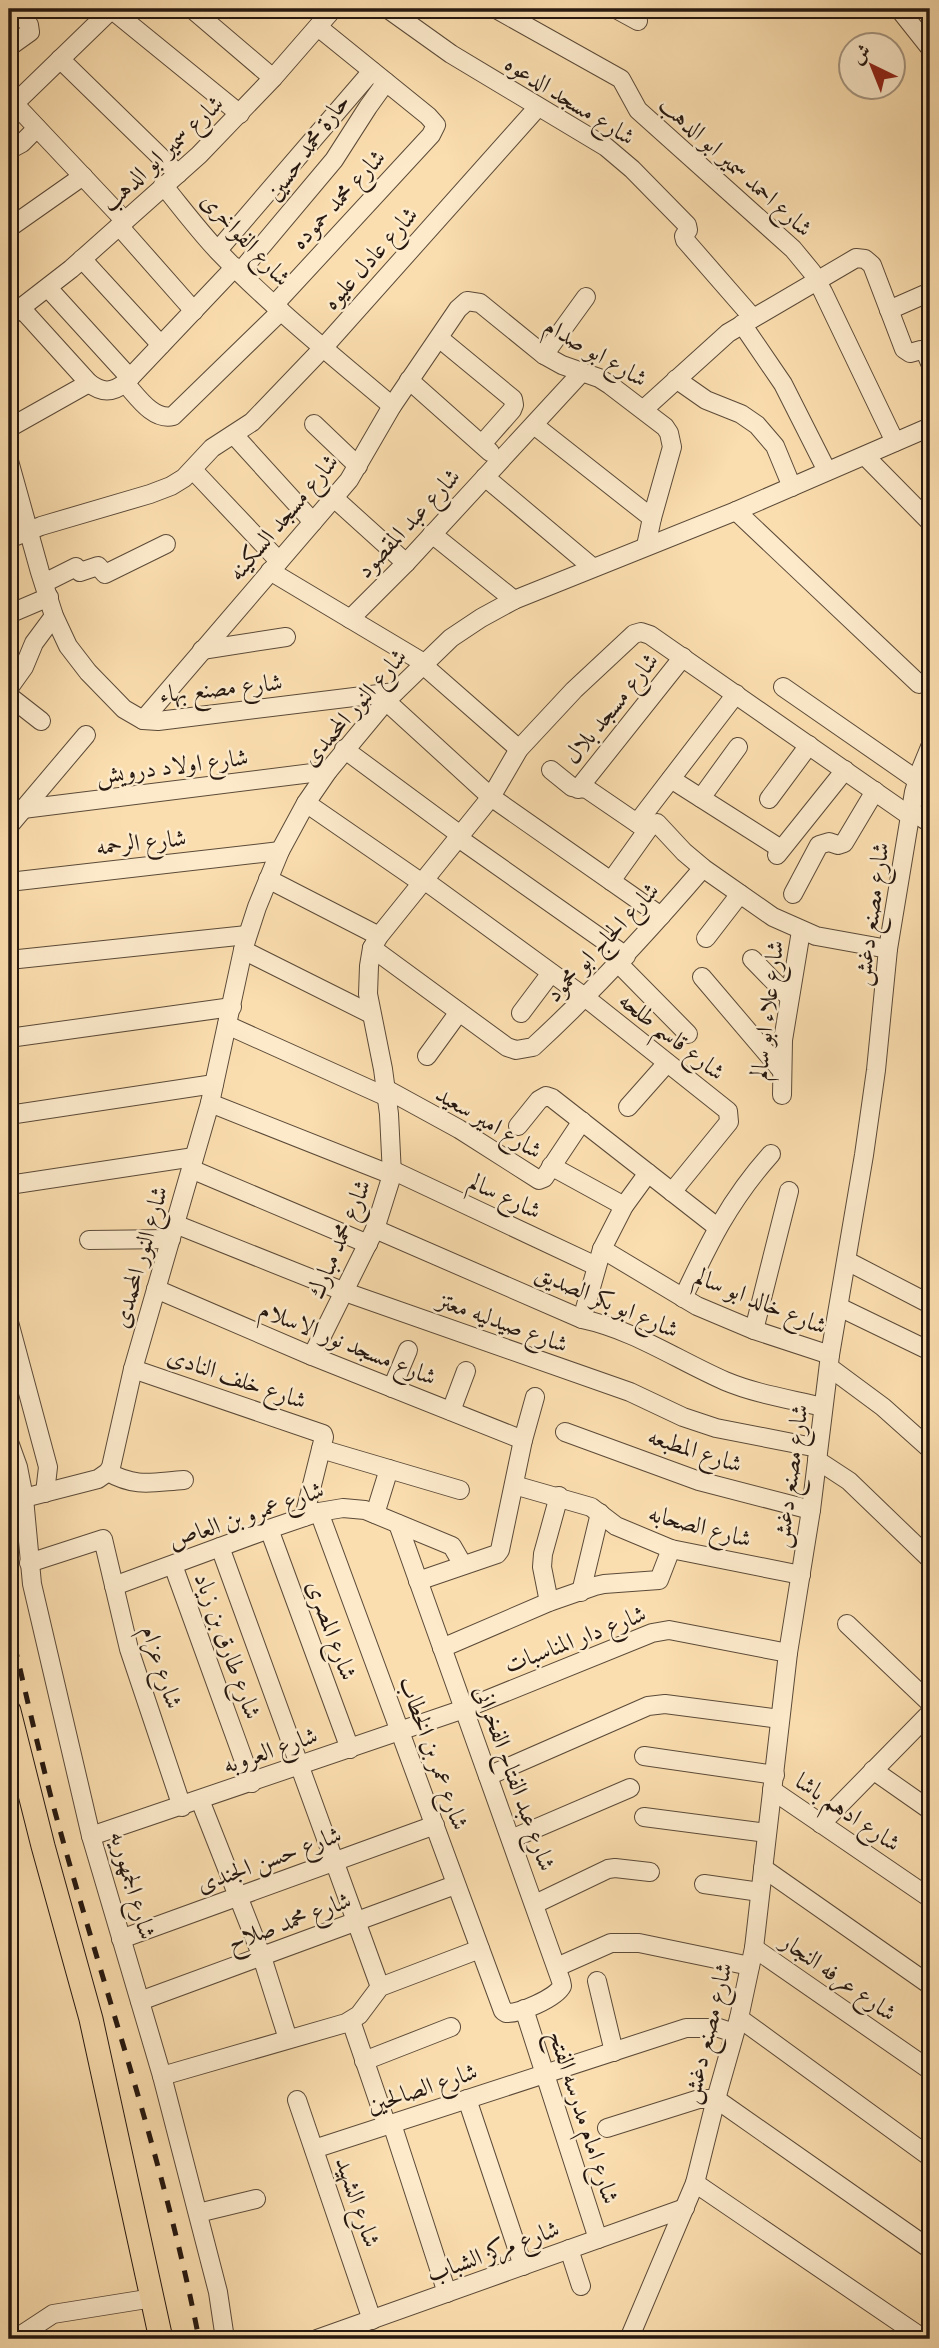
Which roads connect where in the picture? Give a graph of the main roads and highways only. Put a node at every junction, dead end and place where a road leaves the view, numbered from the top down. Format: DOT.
graph roads {
  1 [pos="9,1711"];
  2 [pos="161,2339"];
  1 -- 2 [label="main road"];
}
